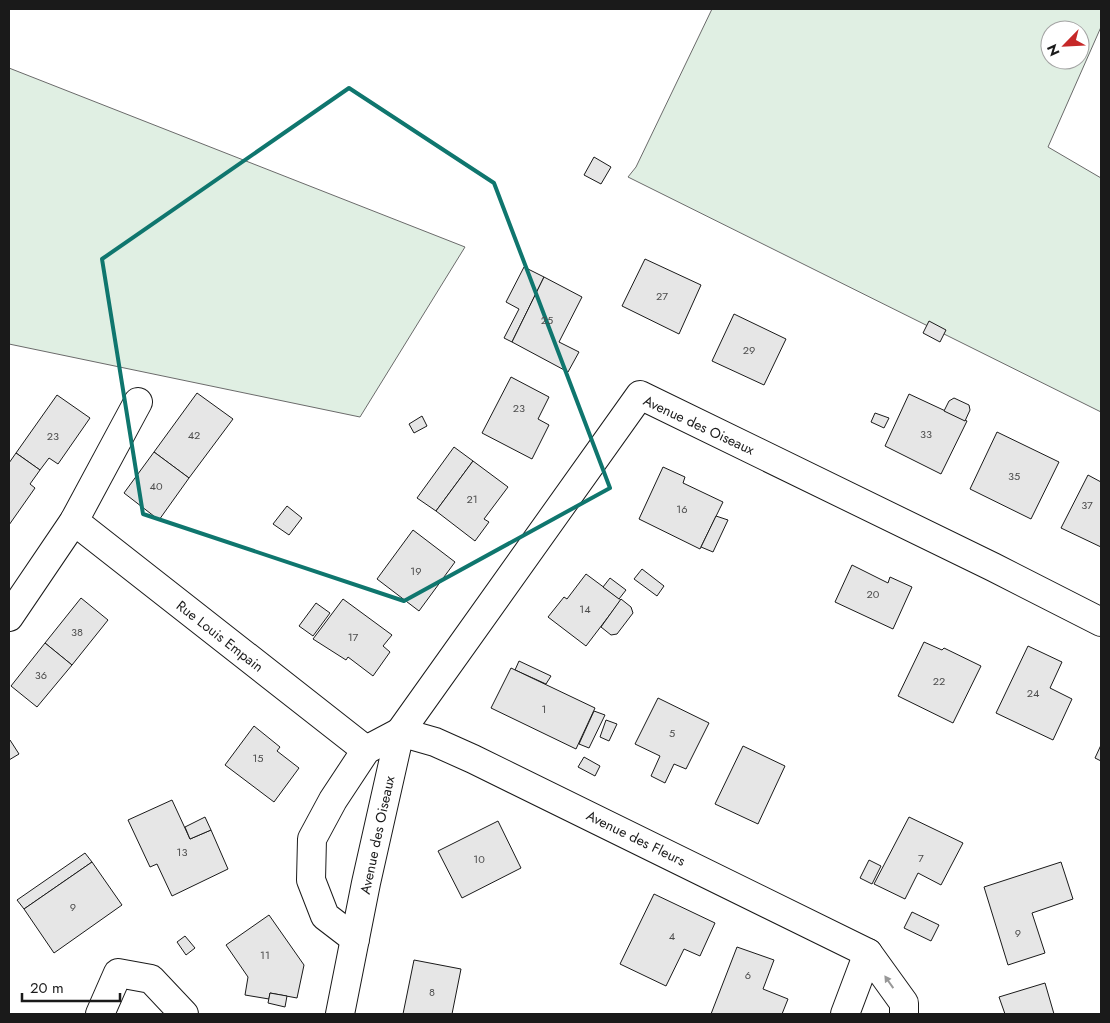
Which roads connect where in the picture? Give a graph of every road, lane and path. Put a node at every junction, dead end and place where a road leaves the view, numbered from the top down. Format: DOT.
graph roads {
  1 [pos="138,402"];
  2 [pos="74,522"];
  3 [pos="11,608"];
  4 [pos="1101,622"];
  5 [pos="400,732"];
  6 [pos="366,750"];
  7 [pos="355,939"];
  8 [pos="868,953"];
  9 [pos="100,1014"];
  10 [pos="184,1014"];
  11 [pos="340,1014"];
  12 [pos="845,1014"];
  13 [pos="904,1014"];
  1 -- 2 [label="street"];
  2 -- 3 [label="street"];
  2 -- 6 [label="street, Rue Louis Empain"];
  4 -- 5 [label="street, Avenue des Oiseaux"];
  5 -- 6 [label="street, Avenue des Oiseaux"];
  5 -- 7 [label="street, Avenue des Oiseaux"];
  5 -- 8 [label="street, Avenue des Fleurs"];
  6 -- 7 [label="street, Avenue des Oiseaux"];
  7 -- 11 [label="street, Avenue des Oiseaux"];
  8 -- 12 [label="street"];
  13 -- 8 [label="street, Avenue des Fleurs, one-way"];
  9 -- 10 [label="street"];
}
